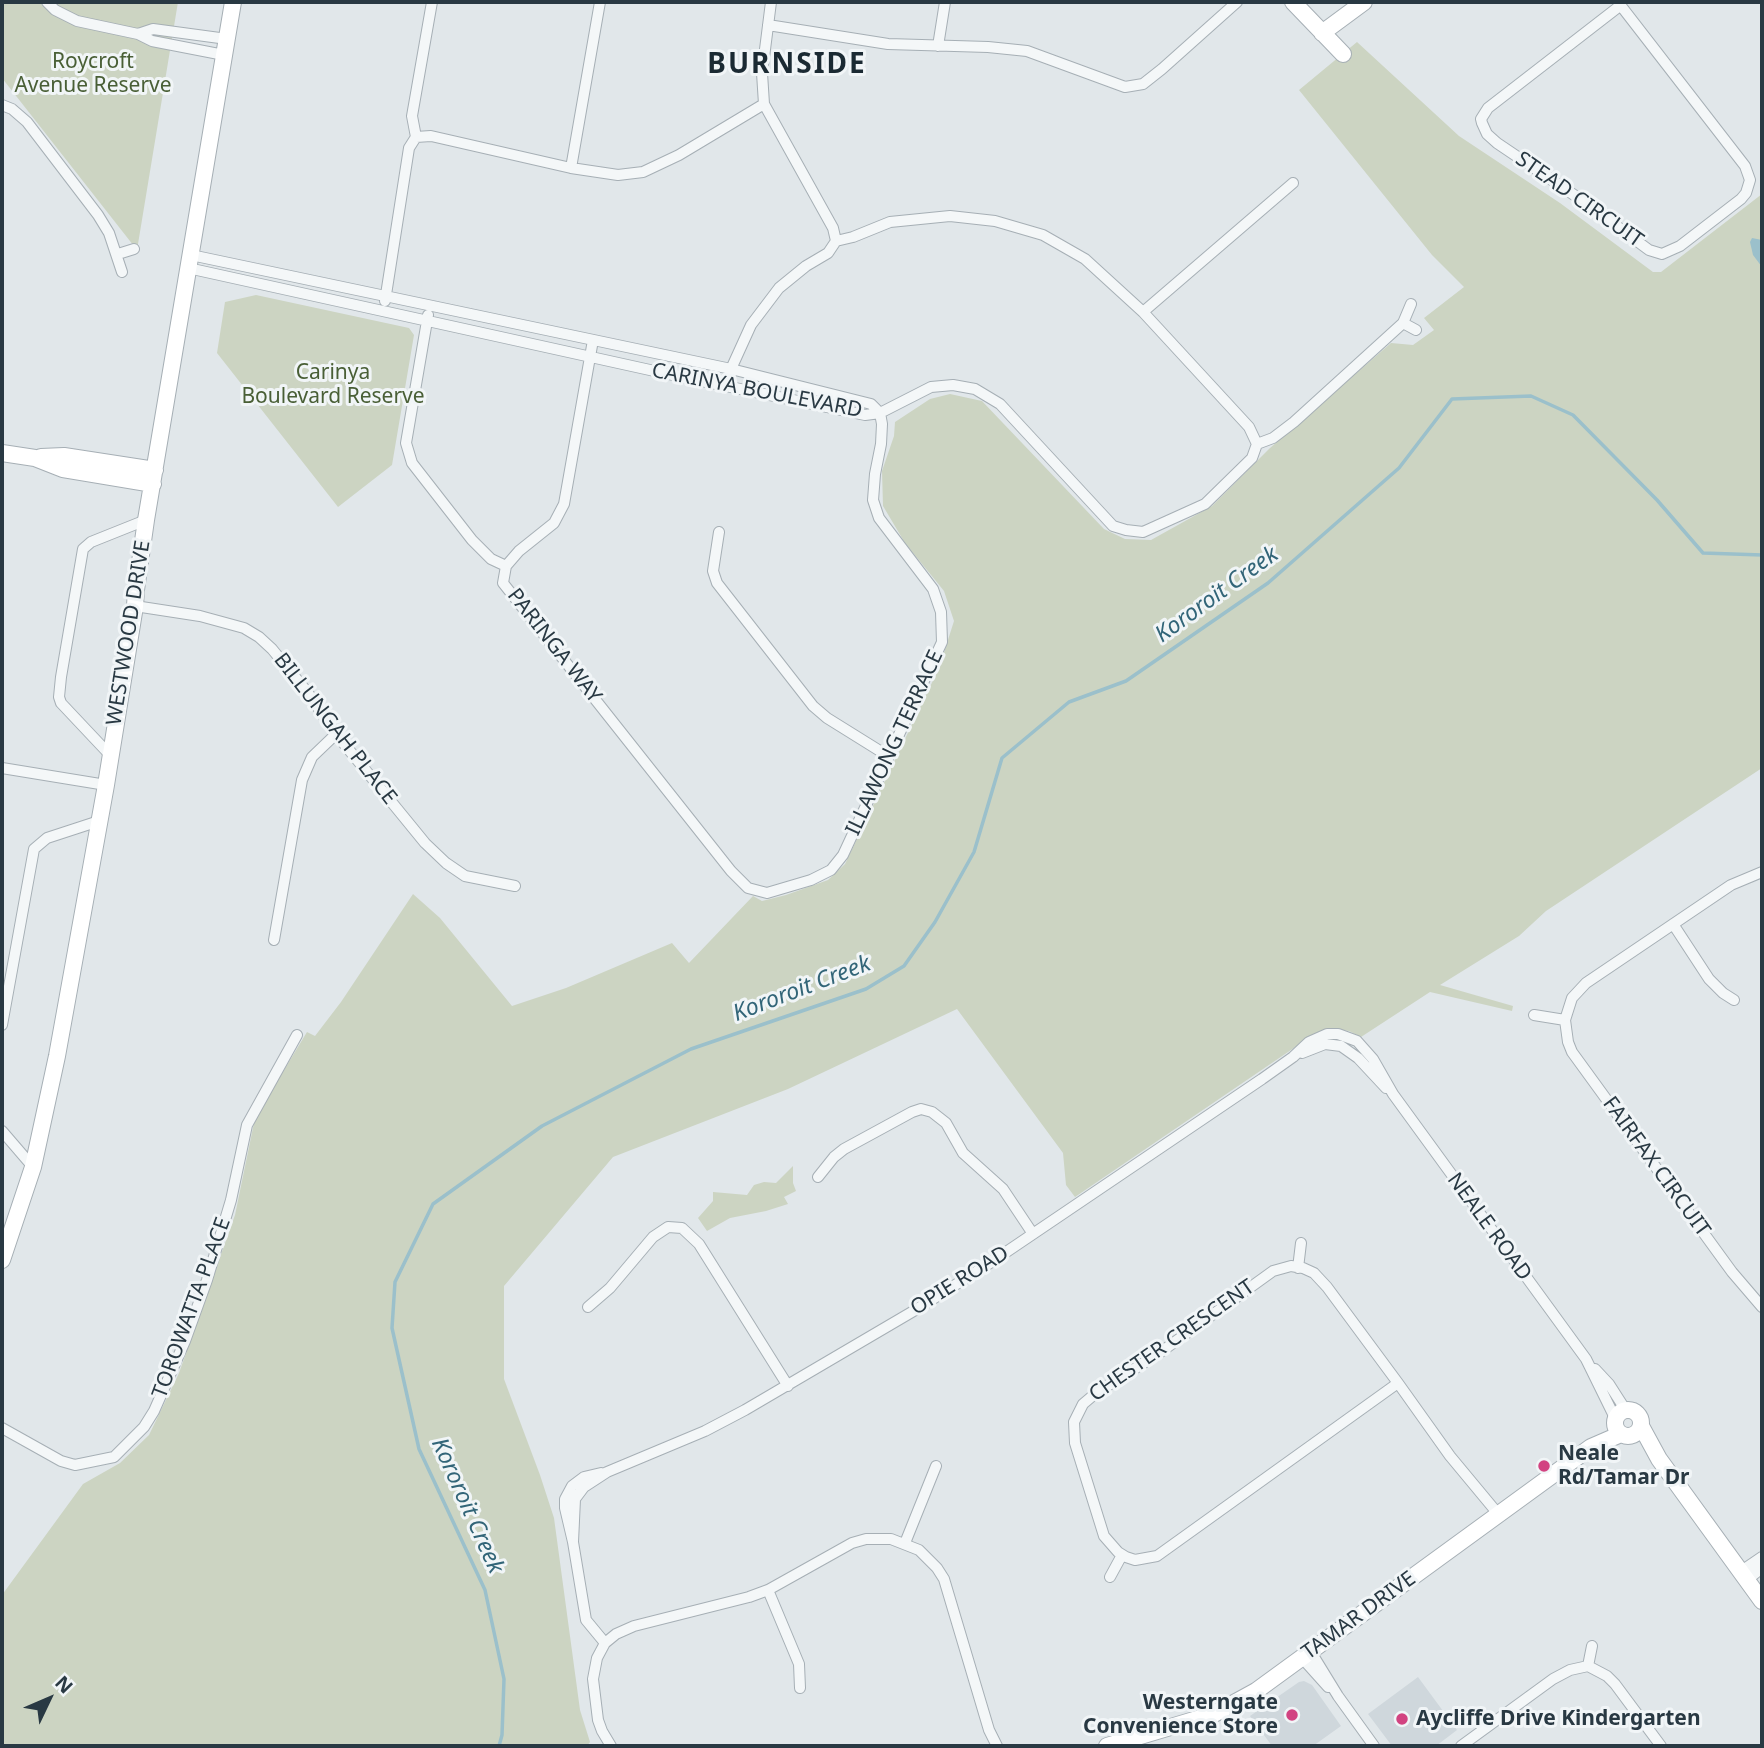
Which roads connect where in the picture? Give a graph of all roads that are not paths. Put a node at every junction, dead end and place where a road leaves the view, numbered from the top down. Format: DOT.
graph roads {
  1 [pos="47,2"];
  2 [pos="233,2"];
  3 [pos="432,2"];
  4 [pos="600,2"];
  5 [pos="771,2"];
  6 [pos="945,2"];
  7 [pos="1237,2"];
  8 [pos="1293,2"];
  9 [pos="1364,2"];
  10 [pos="1619,3"];
  11 [pos="768,25"];
  12 [pos="1322,33"];
  13 [pos="938,46"];
  14 [pos="225,47"];
  15 [pos="1343,54"];
  16 [pos="764,104"];
  17 [pos="2,105"];
  18 [pos="416,137"];
  19 [pos="571,168"];
  20 [pos="1293,184"];
  21 [pos="836,241"];
  22 [pos="134,249"];
  23 [pos="118,254"];
  24 [pos="190,261"];
  25 [pos="122,272"];
  26 [pos="385,296"];
  27 [pos="1411,303"];
  28 [pos="430,306"];
  29 [pos="383,311"];
  30 [pos="1143,312"];
  31 [pos="427,320"];
  32 [pos="1403,323"];
  33 [pos="1416,330"];
  34 [pos="593,340"];
  35 [pos="589,356"];
  36 [pos="731,369"];
  37 [pos="729,385"];
  38 [pos="880,413"];
  39 [pos="1257,444"];
  40 [pos="2,453"];
  41 [pos="154,477"];
  42 [pos="146,520"];
  43 [pos="719,532"];
  44 [pos="506,566"];
  45 [pos="135,606"];
  46 [pos="336,734"];
  47 [pos="110,755"];
  48 [pos="888,756"];
  49 [pos="2,768"];
  50 [pos="106,785"];
  51 [pos="99,821"];
  52 [pos="1762,872"];
  53 [pos="515,886"];
  54 [pos="748,888"];
  55 [pos="1673,924"];
  56 [pos="274,940"];
  57 [pos="1734,1000"];
  58 [pos="1534,1014"];
  59 [pos="1565,1020"];
  60 [pos="2,1025"];
  61 [pos="297,1035"];
  62 [pos="1346,1042"];
  63 [pos="2,1131"];
  64 [pos="33,1167"];
  65 [pos="818,1177"];
  66 [pos="1033,1234"];
  67 [pos="1301,1243"];
  68 [pos="2,1260"];
  69 [pos="1298,1268"];
  70 [pos="589,1307"];
  71 [pos="1762,1307"];
  72 [pos="1398,1383"];
  73 [pos="788,1386"];
  74 [pos="1625,1424"];
  75 [pos="2,1428"];
  76 [pos="936,1466"];
  77 [pos="1495,1517"];
  78 [pos="905,1543"];
  79 [pos="1122,1555"];
  80 [pos="1762,1557"];
  81 [pos="1762,1568"];
  82 [pos="1743,1576"];
  83 [pos="1110,1577"];
  84 [pos="768,1590"];
  85 [pos="1762,1601"];
  86 [pos="606,1643"];
  87 [pos="1592,1647"];
  88 [pos="1307,1655"];
  89 [pos="1588,1666"];
  90 [pos="800,1688"];
  91 [pos="989,1730"];
  92 [pos="611,1746"];
  93 [pos="991,1746"];
  94 [pos="997,1746"];
  95 [pos="1107,1746"];
  96 [pos="1374,1746"];
  97 [pos="1461,1746"];
  98 [pos="1661,1746"];
  1 -- 14 [label="street"];
  2 -- 14 [label="street, WESTWOOD DRIVE"];
  3 -- 18 [label="street"];
  4 -- 19 [label="street"];
  5 -- 11 [label="street"];
  6 -- 13 [label="street"];
  7 -- 13 [label="street"];
  8 -- 12 [label="street"];
  9 -- 12 [label="street"];
  10 -- 10 [label="street, STEAD CIRCUIT"];
  11 -- 13 [label="street"];
  11 -- 16 [label="street"];
  12 -- 15 [label="street"];
  14 -- 24 [label="street, WESTWOOD DRIVE"];
  16 -- 19 [label="street"];
  16 -- 21 [label="street"];
  17 -- 23 [label="street"];
  18 -- 19 [label="street"];
  18 -- 26 [label="street"];
  20 -- 30 [label="street"];
  21 -- 30 [label="street"];
  21 -- 36 [label="street"];
  22 -- 23 [label="street"];
  23 -- 25 [label="street"];
  24 -- 26 [label="street, CARINYA BOULEVARD"];
  24 -- 29 [label="street, CARINYA BOULEVARD"];
  24 -- 41 [label="street, WESTWOOD DRIVE"];
  26 -- 28 [label="street, CARINYA BOULEVARD"];
  26 -- 29 [label="street"];
  27 -- 32 [label="street"];
  28 -- 31 [label="street"];
  28 -- 34 [label="street, CARINYA BOULEVARD"];
  29 -- 31 [label="street, CARINYA BOULEVARD"];
  30 -- 39 [label="street"];
  31 -- 35 [label="street, CARINYA BOULEVARD"];
  31 -- 44 [label="street"];
  32 -- 33 [label="street"];
  32 -- 39 [label="street"];
  34 -- 35 [label="street, PARINGA WAY"];
  34 -- 36 [label="street, CARINYA BOULEVARD"];
  35 -- 37 [label="street, CARINYA BOULEVARD"];
  35 -- 44 [label="street, PARINGA WAY"];
  36 -- 37 [label="street"];
  36 -- 38 [label="street, CARINYA BOULEVARD"];
  37 -- 38 [label="street, CARINYA BOULEVARD"];
  38 -- 39 [label="street"];
  38 -- 48 [label="street, ILLAWONG TERRACE"];
  40 -- 41 [label="street"];
  41 -- 42 [label="street, WESTWOOD DRIVE"];
  42 -- 45 [label="street, WESTWOOD DRIVE"];
  42 -- 47 [label="street"];
  43 -- 48 [label="street"];
  44 -- 54 [label="street, PARINGA WAY"];
  45 -- 46 [label="street, BILLUNGAH PLACE"];
  45 -- 47 [label="street, WESTWOOD DRIVE"];
  46 -- 53 [label="street, BILLUNGAH PLACE"];
  46 -- 56 [label="street"];
  47 -- 50 [label="street, WESTWOOD DRIVE"];
  48 -- 54 [label="street, ILLAWONG TERRACE"];
  49 -- 50 [label="street"];
  50 -- 51 [label="street, WESTWOOD DRIVE"];
  51 -- 60 [label="street"];
  51 -- 64 [label="street, WESTWOOD DRIVE"];
  52 -- 55 [label="street"];
  55 -- 57 [label="street"];
  55 -- 59 [label="street"];
  58 -- 59 [label="street"];
  59 -- 71 [label="street, FAIRFAX CIRCUIT"];
  61 -- 75 [label="street, TOROWATTA PLACE"];
  62 -- 66 [label="street, OPIE ROAD"];
  62 -- 74 [label="street, NEALE ROAD"];
  63 -- 64 [label="street"];
  64 -- 68 [label="street, WESTWOOD DRIVE"];
  65 -- 66 [label="street"];
  66 -- 73 [label="street, OPIE ROAD"];
  67 -- 69 [label="street"];
  69 -- 72 [label="street"];
  69 -- 79 [label="street, CHESTER CRESCENT"];
  70 -- 73 [label="street"];
  72 -- 77 [label="street"];
  72 -- 79 [label="street"];
  73 -- 86 [label="street, OPIE ROAD"];
  74 -- 77 [label="street, TAMAR DRIVE"];
  74 -- 82 [label="street, NEALE ROAD"];
  76 -- 78 [label="street"];
  77 -- 88 [label="street, TAMAR DRIVE"];
  78 -- 84 [label="street"];
  78 -- 91 [label="street"];
  79 -- 83 [label="street"];
  80 -- 82 [label="street"];
  81 -- 82 [label="street"];
  82 -- 85 [label="street, NEALE ROAD"];
  84 -- 86 [label="street"];
  84 -- 90 [label="street"];
  86 -- 92 [label="street"];
  87 -- 89 [label="street"];
  88 -- 95 [label="street, TAMAR DRIVE"];
  88 -- 96 [label="street"];
  89 -- 97 [label="street"];
  89 -- 98 [label="street"];
  91 -- 93 [label="street"];
  91 -- 94 [label="street"];
}
